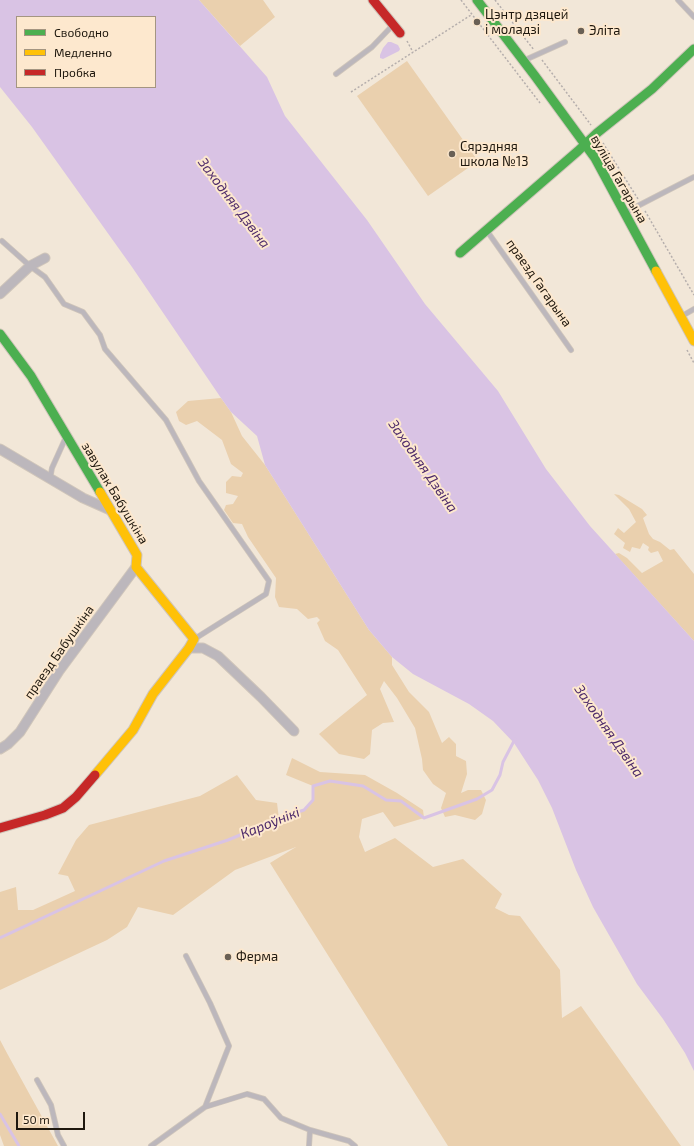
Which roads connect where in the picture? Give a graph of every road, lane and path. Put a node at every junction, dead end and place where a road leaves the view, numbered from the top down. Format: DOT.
graph roads {
  1 [pos="373,0"];
  2 [pos="461,0"];
  3 [pos="678,0"];
  4 [pos="480,4"];
  5 [pos="472,14"];
  6 [pos="694,17"];
  7 [pos="393,24"];
  8 [pos="400,33"];
  9 [pos="566,42"];
  10 [pos="694,49"];
  11 [pos="523,61"];
  12 [pos="336,74"];
  13 [pos="350,92"];
  14 [pos="543,108"];
  15 [pos="585,144"];
  16 [pos="694,177"];
  17 [pos="624,213"];
  18 [pos="486,230"];
  19 [pos="2,241"];
  20 [pos="460,253"];
  21 [pos="45,258"];
  22 [pos="30,266"];
  23 [pos="0,294"];
  24 [pos="694,309"];
  25 [pos="681,317"];
  26 [pos="0,334"];
  27 [pos="694,341"];
  28 [pos="687,349"];
  29 [pos="571,350"];
  30 [pos="694,363"];
  31 [pos="66,436"];
  32 [pos="0,449"];
  33 [pos="50,479"];
  34 [pos="110,510"];
  35 [pos="136,567"];
  36 [pos="194,639"];
  37 [pos="190,648"];
  38 [pos="294,731"];
  39 [pos="0,749"];
  40 [pos="0,828"];
  41 [pos="186,956"];
  42 [pos="37,1080"];
  43 [pos="205,1107"];
  44 [pos="310,1130"];
  45 [pos="64,1146"];
  46 [pos="151,1146"];
  47 [pos="309,1146"];
  48 [pos="355,1146"];
  1 -- 7 [label="street"];
  2 -- 5 [label="path"];
  3 -- 6 [label="lane"];
  4 -- 5 [label="path"];
  4 -- 11 [label="street, вуліца Гагарына"];
  5 -- 13 [label="path"];
  5 -- 14 [label="path"];
  7 -- 8 [label="street"];
  7 -- 12 [label="lane"];
  9 -- 11 [label="lane"];
  10 -- 15 [label="street"];
  11 -- 15 [label="street, вуліца Гагарына"];
  15 -- 17 [label="street, вуліца Гагарына"];
  15 -- 18 [label="street"];
  16 -- 17 [label="lane"];
  17 -- 25 [label="street, вуліца Гагарына"];
  18 -- 20 [label="street"];
  18 -- 29 [label="lane, праезд Гагарына"];
  19 -- 22 [label="lane"];
  21 -- 22 [label="street"];
  22 -- 23 [label="street"];
  22 -- 36 [label="lane"];
  24 -- 25 [label="lane"];
  25 -- 27 [label="street, вуліца Гагарына"];
  26 -- 31 [label="street, завулак Бабушкіна"];
  28 -- 30 [label="path"];
  31 -- 33 [label="lane"];
  31 -- 34 [label="street, завулак Бабушкіна"];
  32 -- 33 [label="street"];
  33 -- 34 [label="street"];
  34 -- 35 [label="street, завулак Бабушкіна"];
  35 -- 36 [label="street, завулак Бабушкіна"];
  35 -- 39 [label="street, праезд Бабушкіна"];
  36 -- 37 [label="street"];
  37 -- 38 [label="street"];
  37 -- 40 [label="street"];
  41 -- 43 [label="lane"];
  42 -- 45 [label="lane"];
  43 -- 44 [label="lane"];
  43 -- 46 [label="lane"];
  44 -- 47 [label="lane"];
  44 -- 48 [label="lane"];
}
